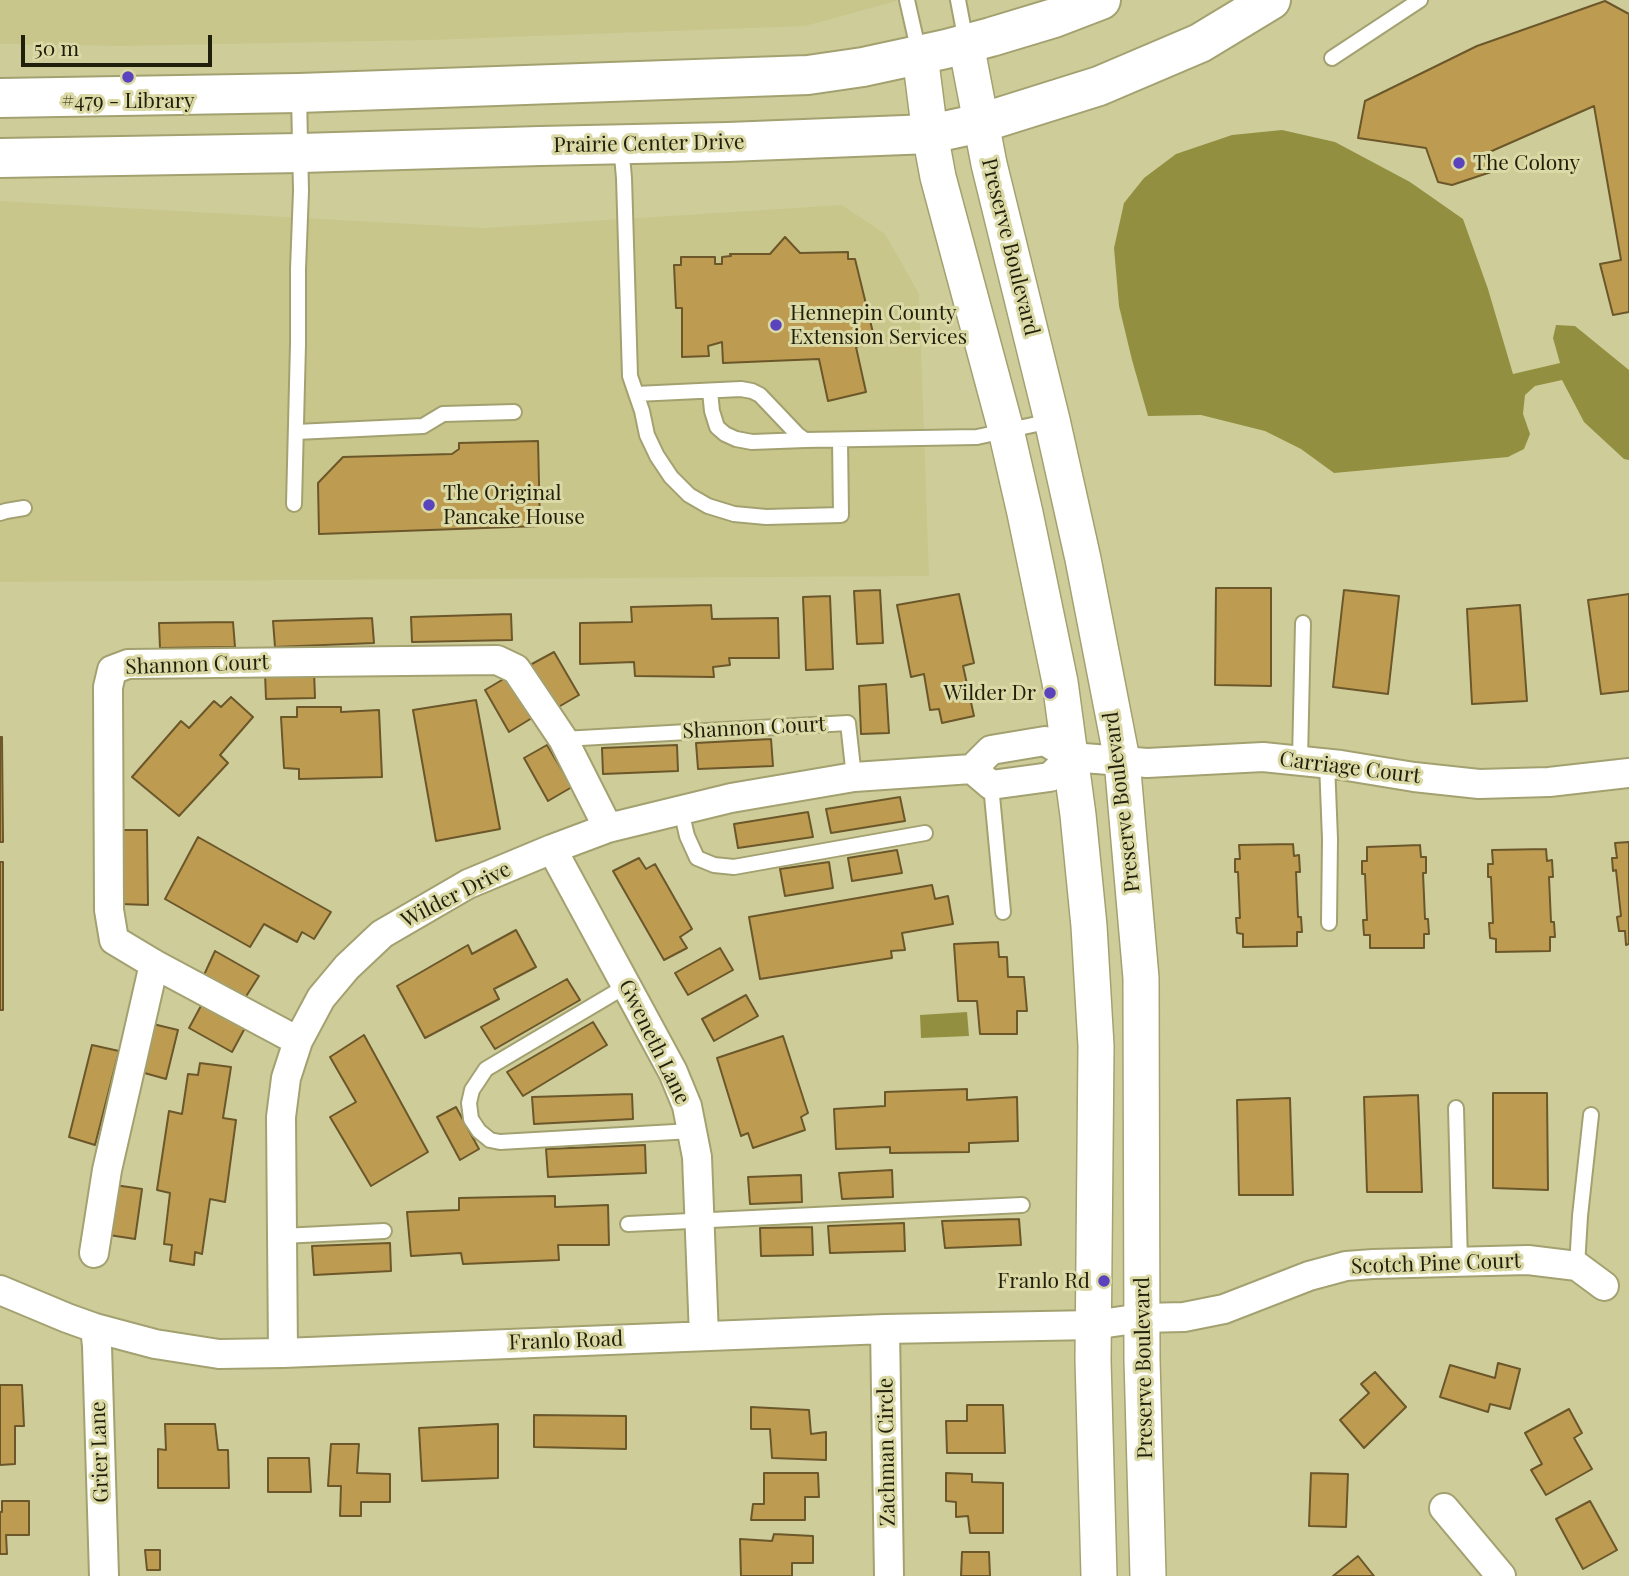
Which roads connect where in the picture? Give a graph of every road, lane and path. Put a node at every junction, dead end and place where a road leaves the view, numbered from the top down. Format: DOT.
graph roads {
  1 [pos="907,0"];
  2 [pos="958,0"];
  3 [pos="1101,0"];
  4 [pos="1271,0"];
  5 [pos="1420,0"];
  6 [pos="966,44"];
  7 [pos="920,55"];
  8 [pos="1332,58"];
  9 [pos="299,93"];
  10 [pos="9,96"];
  11 [pos="981,123"];
  12 [pos="930,134"];
  13 [pos="621,144"];
  14 [pos="301,153"];
  15 [pos="0,158"];
  16 [pos="710,391"];
  17 [pos="636,394"];
  18 [pos="514,412"];
  19 [pos="1052,420"];
  20 [pos="1006,430"];
  21 [pos="296,432"];
  22 [pos="806,440"];
  23 [pos="840,440"];
  24 [pos="294,504"];
  25 [pos="24,508"];
  26 [pos="0,513"];
  27 [pos="1303,623"];
  28 [pos="563,739"];
  29 [pos="1071,757"];
  30 [pos="1122,760"];
  31 [pos="1314,762"];
  32 [pos="1629,773"];
  33 [pos="854,777"];
  34 [pos="981,777"];
  35 [pos="681,810"];
  36 [pos="608,828"];
  37 [pos="925,833"];
  38 [pos="552,849"];
  39 [pos="1003,912"];
  40 [pos="1328,923"];
  41 [pos="154,964"];
  42 [pos="626,986"];
  43 [pos="298,1041"];
  44 [pos="1456,1108"];
  45 [pos="1591,1115"];
  46 [pos="692,1131"];
  47 [pos="1022,1205"];
  48 [pos="699,1220"];
  49 [pos="628,1224"];
  50 [pos="384,1231"];
  51 [pos="282,1236"];
  52 [pos="94,1253"];
  53 [pos="1460,1263"];
  54 [pos="1577,1266"];
  55 [pos="1604,1286"];
  56 [pos="0,1290"];
  57 [pos="1142,1318"];
  58 [pos="1093,1325"];
  59 [pos="95,1328"];
  60 [pos="885,1329"];
  61 [pos="704,1336"];
  62 [pos="283,1353"];
  63 [pos="1444,1508"];
  64 [pos="104,1576"];
  65 [pos="888,1576"];
  66 [pos="1099,1576"];
  67 [pos="1148,1576"];
  68 [pos="1502,1576"];
  1 -- 7 [label="lane"];
  2 -- 6 [label="lane"];
  3 -- 6 [label="main road"];
  4 -- 11 [label="main road, Prairie Center Drive"];
  5 -- 8 [label="lane"];
  6 -- 7 [label="main road"];
  6 -- 11 [label="street, Preserve Boulevard"];
  7 -- 9 [label="main road"];
  7 -- 12 [label="street"];
  9 -- 10 [label="main road"];
  9 -- 14 [label="lane"];
  11 -- 12 [label="main road, Prairie Center Drive"];
  11 -- 19 [label="street, Preserve Boulevard"];
  12 -- 13 [label="main road, Prairie Center Drive"];
  12 -- 20 [label="street"];
  13 -- 14 [label="main road, Prairie Center Drive"];
  13 -- 17 [label="lane"];
  14 -- 15 [label="main road, Prairie Center Drive"];
  14 -- 21 [label="lane"];
  16 -- 17 [label="lane"];
  16 -- 22 [label="lane"];
  16 -- 22 [label="lane"];
  17 -- 23 [label="lane"];
  18 -- 21 [label="lane"];
  19 -- 20 [label="lane"];
  19 -- 30 [label="street, Preserve Boulevard"];
  20 -- 23 [label="lane"];
  20 -- 29 [label="street"];
  21 -- 24 [label="lane"];
  22 -- 23 [label="lane"];
  25 -- 26 [label="lane"];
  27 -- 31 [label="lane"];
  28 -- 33 [label="lane, Shannon Court"];
  28 -- 36 [label="street, Shannon Court"];
  28 -- 41 [label="street, Shannon Court"];
  29 -- 30 [label="street, Carriage Court"];
  29 -- 34 [label="street"];
  29 -- 58 [label="street"];
  30 -- 31 [label="street, Carriage Court"];
  30 -- 57 [label="street, Preserve Boulevard"];
  31 -- 32 [label="street, Carriage Court"];
  31 -- 40 [label="lane"];
  33 -- 34 [label="street, Wilder Drive"];
  33 -- 35 [label="street, Wilder Drive"];
  34 -- 39 [label="lane"];
  35 -- 36 [label="street, Wilder Drive"];
  35 -- 37 [label="lane"];
  36 -- 38 [label="street, Wilder Drive"];
  38 -- 42 [label="street, Gweneth Lane"];
  38 -- 43 [label="street, Wilder Drive"];
  41 -- 43 [label="street, Shannon Court"];
  41 -- 52 [label="street"];
  42 -- 46 [label="street, Gweneth Lane"];
  42 -- 46 [label="lane"];
  43 -- 51 [label="street, Wilder Drive"];
  44 -- 53 [label="lane"];
  45 -- 54 [label="lane"];
  46 -- 48 [label="street, Gweneth Lane"];
  47 -- 48 [label="lane"];
  48 -- 49 [label="lane"];
  48 -- 61 [label="street, Gweneth Lane"];
  50 -- 51 [label="lane"];
  51 -- 62 [label="street, Wilder Drive"];
  53 -- 54 [label="street, Scotch Pine Court"];
  53 -- 57 [label="street, Scotch Pine Court"];
  54 -- 55 [label="street, Scotch Pine Court"];
  56 -- 59 [label="street, Franlo Road"];
  57 -- 58 [label="street, Franlo Road"];
  57 -- 67 [label="street, Preserve Boulevard"];
  58 -- 60 [label="street, Franlo Road"];
  58 -- 66 [label="street"];
  59 -- 62 [label="street, Franlo Road"];
  59 -- 64 [label="street, Grier Lane"];
  60 -- 61 [label="street, Franlo Road"];
  60 -- 65 [label="street, Zachman Circle"];
  61 -- 62 [label="street, Franlo Road"];
  63 -- 68 [label="street"];
}
